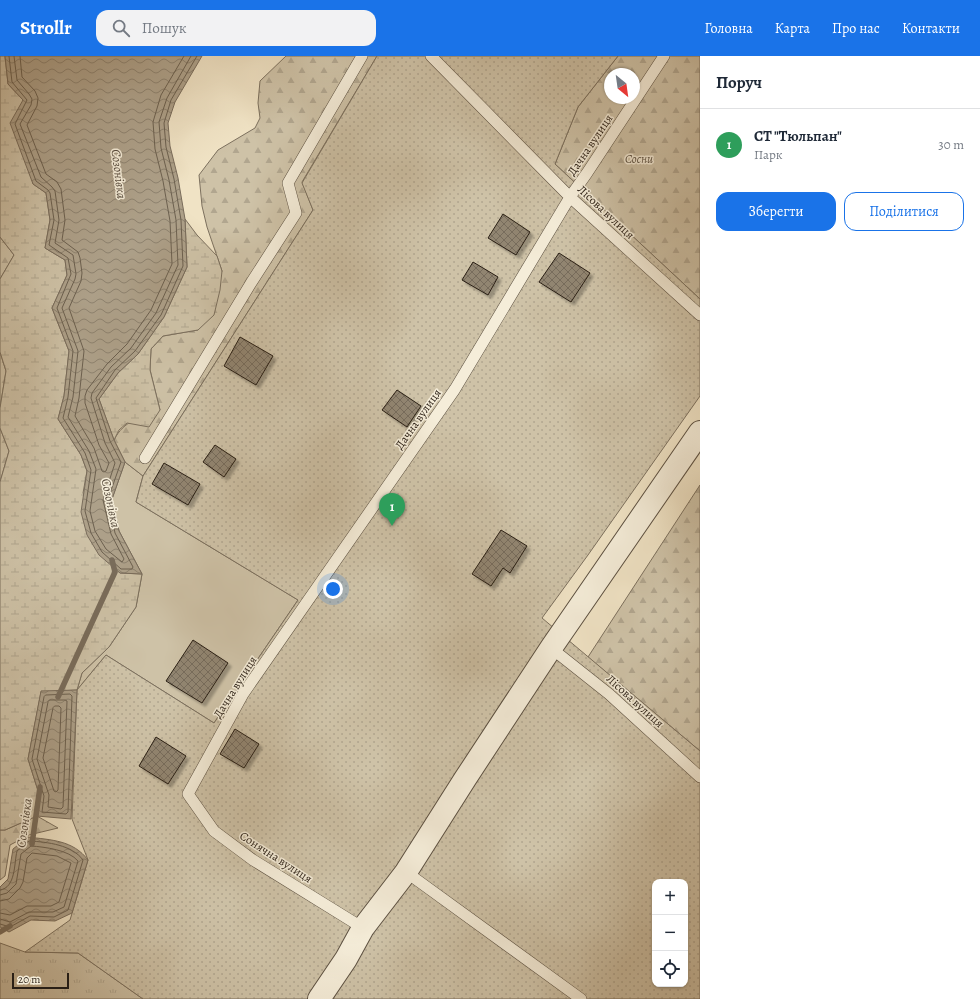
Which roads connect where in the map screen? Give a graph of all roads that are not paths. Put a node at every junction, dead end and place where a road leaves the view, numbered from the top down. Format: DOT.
graph roads {
  1 [pos="362,56"];
  2 [pos="431,56"];
  3 [pos="664,56"];
  4 [pos="570,197"];
  5 [pos="700,315"];
  6 [pos="700,432"];
  7 [pos="145,458"];
  8 [pos="551,648"];
  9 [pos="700,777"];
  10 [pos="188,794"];
  11 [pos="406,872"];
  12 [pos="363,928"];
  13 [pos="319,999"];
  14 [pos="582,999"];
  1 -- 7 [label="lane"];
  2 -- 4 [label="lane, Лісова вулиця"];
  3 -- 4 [label="lane, Дачна вулиця"];
  4 -- 5 [label="lane, Лісова вулиця"];
  4 -- 10 [label="lane, Дачна вулиця"];
  6 -- 8 [label="street"];
  8 -- 9 [label="lane, Лісова вулиця"];
  8 -- 11 [label="street"];
  10 -- 12 [label="lane, Сонячна вулиця"];
  11 -- 12 [label="street"];
  11 -- 14 [label="lane"];
  12 -- 13 [label="street"];
}
